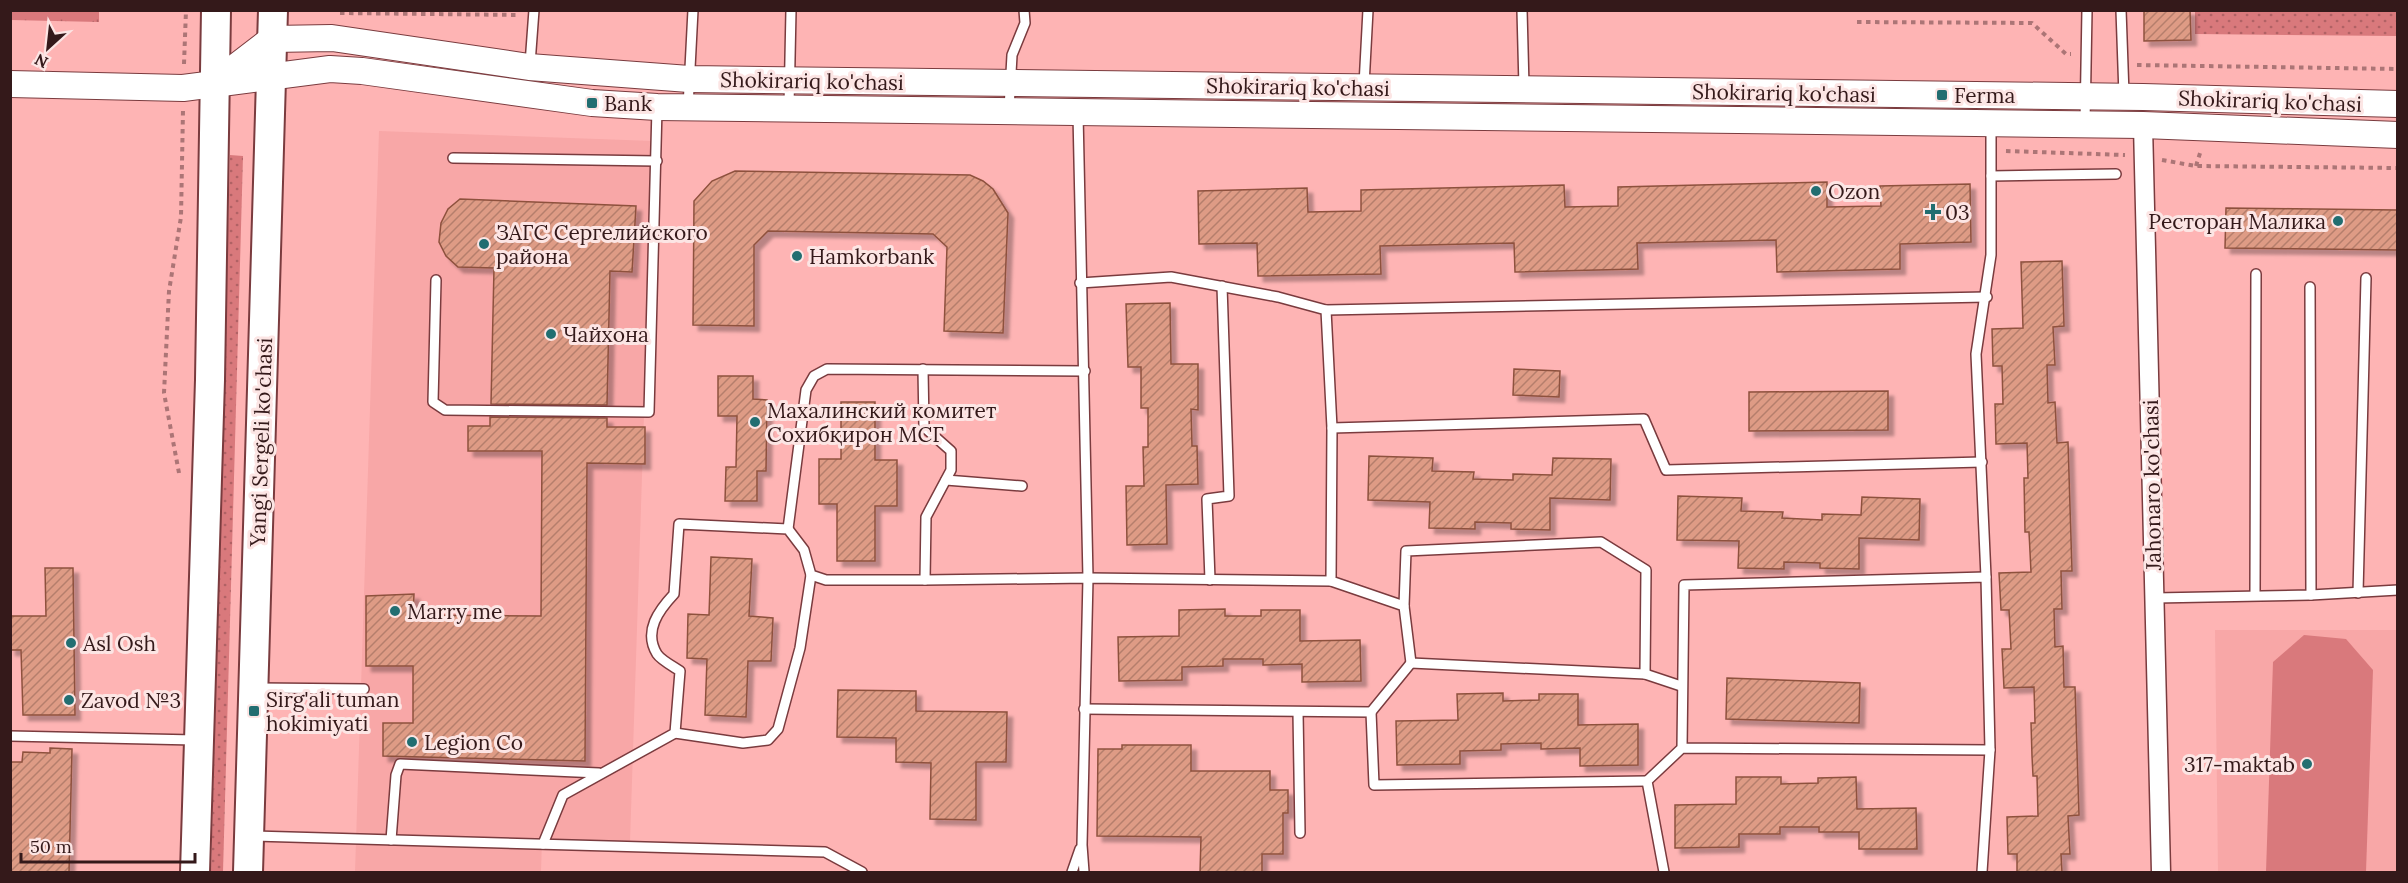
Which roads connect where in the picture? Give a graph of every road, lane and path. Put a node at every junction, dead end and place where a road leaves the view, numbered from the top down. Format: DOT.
graph roads {
  1 [pos="186,10"];
  2 [pos="216,10"];
  3 [pos="273,10"];
  4 [pos="693,10"];
  5 [pos="791,10"];
  6 [pos="1024,10"];
  7 [pos="1368,10"];
  8 [pos="1522,10"];
  9 [pos="2087,10"];
  10 [pos="2121,10"];
  11 [pos="334,12"];
  12 [pos="533,13"];
  13 [pos="272,39"];
  14 [pos="530,67"];
  15 [pos="270,77"];
  16 [pos="689,79"];
  17 [pos="790,81"];
  18 [pos="215,83"];
  19 [pos="1008,83"];
  20 [pos="10,84"];
  21 [pos="183,88"];
  22 [pos="1364,88"];
  23 [pos="1524,89"];
  24 [pos="2084,96"];
  25 [pos="2134,97"];
  26 [pos="2397,104"];
  27 [pos="657,107"];
  28 [pos="687,107"];
  29 [pos="789,108"];
  30 [pos="1009,111"];
  31 [pos="1078,112"];
  32 [pos="1990,123"];
  33 [pos="2085,124"];
  34 [pos="2143,125"];
  35 [pos="2397,135"];
  36 [pos="1991,151"];
  37 [pos="2144,156"];
  38 [pos="453,158"];
  39 [pos="657,161"];
  40 [pos="2397,168"];
  41 [pos="2116,174"];
  42 [pos="1991,176"];
  43 [pos="2256,274"];
  44 [pos="2366,278"];
  45 [pos="436,280"];
  46 [pos="1080,283"];
  47 [pos="1222,286"];
  48 [pos="2310,287"];
  49 [pos="1987,297"];
  50 [pos="1326,310"];
  51 [pos="923,369"];
  52 [pos="1085,371"];
  53 [pos="1332,428"];
  54 [pos="1982,462"];
  55 [pos="179,473"];
  56 [pos="946,480"];
  57 [pos="1022,486"];
  58 [pos="788,529"];
  59 [pos="811,575"];
  60 [pos="1986,577"];
  61 [pos="1088,578"];
  62 [pos="925,580"];
  63 [pos="1210,580"];
  64 [pos="1332,581"];
  65 [pos="2397,590"];
  66 [pos="2358,593"];
  67 [pos="2255,595"];
  68 [pos="2311,596"];
  69 [pos="2155,598"];
  70 [pos="1404,606"];
  71 [pos="1411,663"];
  72 [pos="1645,674"];
  73 [pos="1681,686"];
  74 [pos="254,687"];
  75 [pos="364,690"];
  76 [pos="1084,709"];
  77 [pos="1298,712"];
  78 [pos="1371,712"];
  79 [pos="675,733"];
  80 [pos="10,736"];
  81 [pos="200,740"];
  82 [pos="1682,748"];
  83 [pos="1990,750"];
  84 [pos="602,774"];
  85 [pos="1647,781"];
  86 [pos="1300,833"];
  87 [pos="250,836"];
  88 [pos="391,840"];
  89 [pos="543,844"];
  90 [pos="1082,845"];
  91 [pos="195,873"];
  92 [pos="248,873"];
  93 [pos="862,873"];
  94 [pos="1072,873"];
  95 [pos="1084,873"];
  96 [pos="1664,873"];
  97 [pos="1982,873"];
  98 [pos="2161,873"];
  1 -- 21 [label="path"];
  2 -- 18 [label="main road"];
  3 -- 13 [label="main road, Yangi Sergeli ko'chasi"];
  4 -- 16 [label="lane"];
  5 -- 17 [label="lane"];
  6 -- 19 [label="lane"];
  7 -- 22 [label="lane"];
  8 -- 23 [label="lane"];
  9 -- 24 [label="lane"];
  10 -- 25 [label="lane"];
  11 -- 12 [label="path"];
  12 -- 14 [label="lane"];
  13 -- 14 [label="main road, Shokirariq ko'chasi"];
  13 -- 15 [label="main road, Yangi Sergeli ko'chasi"];
  13 -- 18 [label="main road"];
  14 -- 16 [label="main road, Shokirariq ko'chasi"];
  15 -- 18 [label="main road, Shokirariq ko'chasi"];
  15 -- 27 [label="main road, Shokirariq ko'chasi"];
  15 -- 74 [label="main road, Yangi Sergeli ko'chasi"];
  16 -- 17 [label="main road, Shokirariq ko'chasi"];
  16 -- 28 [label="lane"];
  17 -- 19 [label="main road, Shokirariq ko'chasi"];
  17 -- 29 [label="lane"];
  18 -- 21 [label="main road, Shokirariq ko'chasi"];
  18 -- 81 [label="main road"];
  19 -- 22 [label="main road, Shokirariq ko'chasi"];
  19 -- 30 [label="lane"];
  20 -- 21 [label="main road, Shokirariq ko'chasi"];
  21 -- 55 [label="path"];
  22 -- 23 [label="main road, Shokirariq ko'chasi"];
  23 -- 24 [label="main road, Shokirariq ko'chasi"];
  24 -- 25 [label="main road, Shokirariq ko'chasi"];
  24 -- 33 [label="lane"];
  25 -- 26 [label="main road, Shokirariq ko'chasi"];
  25 -- 34 [label="main road, Jahonaro ko'chasi"];
  27 -- 28 [label="main road, Shokirariq ko'chasi"];
  27 -- 39 [label="lane"];
  28 -- 29 [label="main road, Shokirariq ko'chasi"];
  29 -- 30 [label="main road, Shokirariq ko'chasi"];
  30 -- 31 [label="main road, Shokirariq ko'chasi"];
  31 -- 32 [label="main road, Shokirariq ko'chasi"];
  31 -- 46 [label="lane"];
  32 -- 33 [label="main road, Shokirariq ko'chasi"];
  32 -- 36 [label="lane"];
  33 -- 34 [label="main road, Shokirariq ko'chasi"];
  34 -- 35 [label="main road, Shokirariq ko'chasi"];
  34 -- 37 [label="street, Jahonaro ko'chasi"];
  36 -- 37 [label="path"];
  36 -- 42 [label="lane"];
  37 -- 40 [label="path"];
  37 -- 69 [label="street, Jahonaro ko'chasi"];
  38 -- 39 [label="lane"];
  39 -- 45 [label="lane"];
  41 -- 42 [label="lane"];
  42 -- 49 [label="lane"];
  43 -- 67 [label="lane"];
  44 -- 66 [label="lane"];
  46 -- 47 [label="lane"];
  46 -- 52 [label="lane"];
  47 -- 50 [label="lane"];
  47 -- 63 [label="lane"];
  48 -- 68 [label="lane"];
  49 -- 50 [label="lane"];
  49 -- 54 [label="lane"];
  50 -- 53 [label="lane"];
  51 -- 52 [label="lane"];
  51 -- 56 [label="lane"];
  51 -- 58 [label="lane"];
  52 -- 61 [label="lane"];
  53 -- 54 [label="lane"];
  53 -- 64 [label="lane"];
  54 -- 60 [label="lane"];
  56 -- 57 [label="lane"];
  56 -- 62 [label="lane"];
  58 -- 59 [label="lane"];
  58 -- 79 [label="lane"];
  59 -- 62 [label="lane"];
  59 -- 79 [label="lane"];
  60 -- 73 [label="lane"];
  60 -- 83 [label="lane"];
  61 -- 62 [label="lane"];
  61 -- 63 [label="lane"];
  61 -- 76 [label="lane"];
  63 -- 64 [label="lane"];
  64 -- 70 [label="lane"];
  65 -- 66 [label="lane"];
  66 -- 68 [label="lane"];
  67 -- 68 [label="lane"];
  67 -- 69 [label="lane"];
  69 -- 98 [label="street, Jahonaro ko'chasi"];
  70 -- 71 [label="lane"];
  70 -- 72 [label="lane"];
  71 -- 72 [label="lane"];
  71 -- 78 [label="lane"];
  72 -- 73 [label="lane"];
  73 -- 82 [label="lane"];
  74 -- 75 [label="lane"];
  74 -- 87 [label="main road, Yangi Sergeli ko'chasi"];
  76 -- 77 [label="lane"];
  76 -- 90 [label="lane"];
  77 -- 78 [label="lane"];
  77 -- 86 [label="lane"];
  78 -- 85 [label="lane"];
  79 -- 84 [label="lane"];
  80 -- 81 [label="lane"];
  81 -- 91 [label="main road"];
  82 -- 83 [label="lane"];
  82 -- 85 [label="lane"];
  83 -- 97 [label="lane"];
  84 -- 88 [label="lane"];
  84 -- 89 [label="lane"];
  85 -- 96 [label="lane"];
  87 -- 88 [label="lane"];
  87 -- 92 [label="main road, Yangi Sergeli ko'chasi"];
  88 -- 89 [label="lane"];
  89 -- 93 [label="lane"];
  90 -- 94 [label="lane"];
  90 -- 95 [label="lane"];
}
